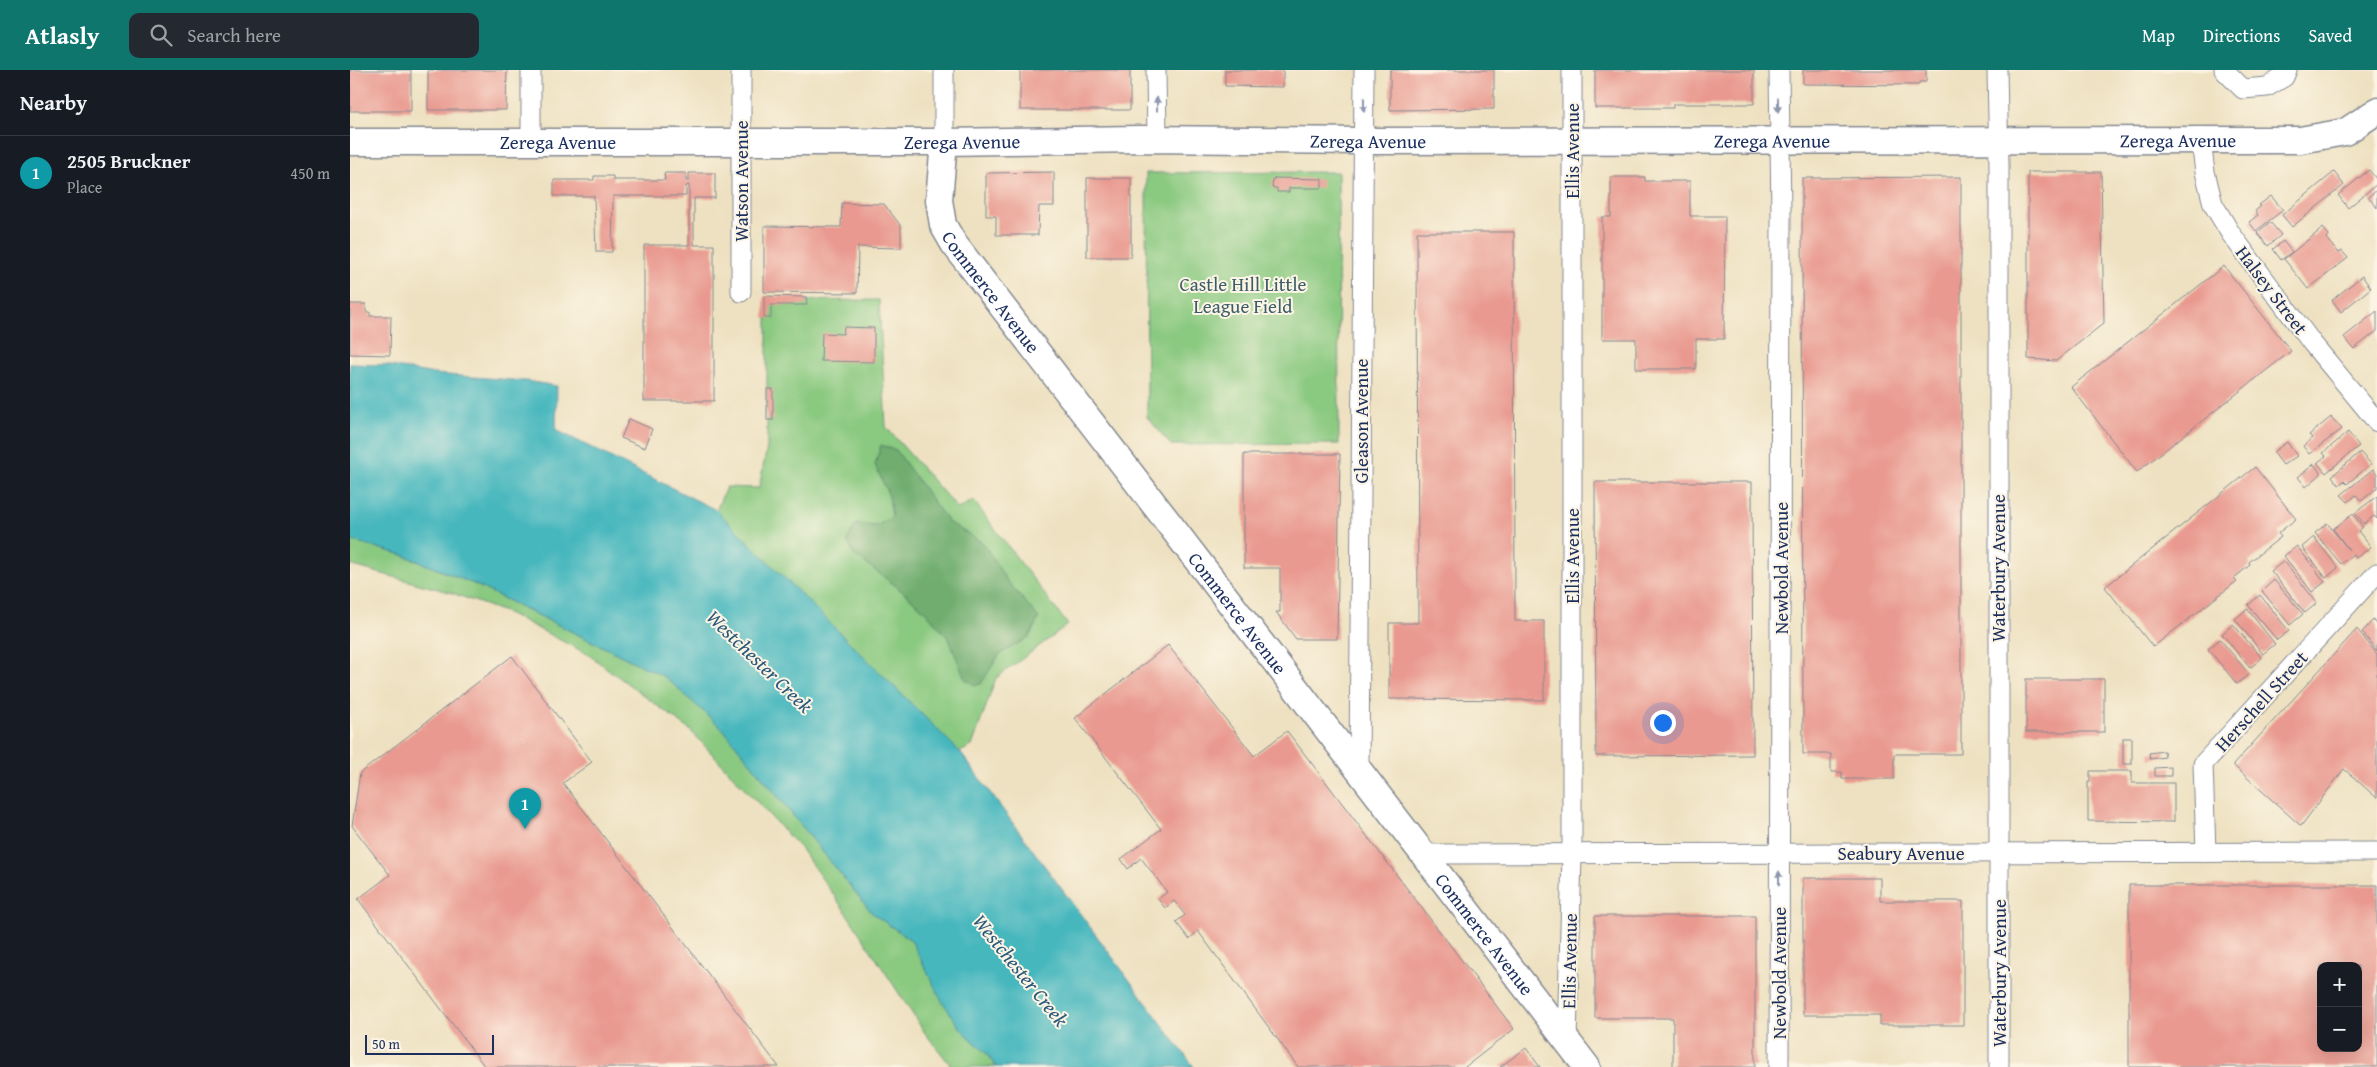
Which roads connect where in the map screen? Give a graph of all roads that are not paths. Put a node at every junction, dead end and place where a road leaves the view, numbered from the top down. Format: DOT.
graph roads {
  1 [pos="531,70"];
  2 [pos="741,70"];
  3 [pos="944,70"];
  4 [pos="1156,70"];
  5 [pos="1364,70"];
  6 [pos="1572,70"];
  7 [pos="1778,70"];
  8 [pos="1997,70"];
  9 [pos="2224,70"];
  10 [pos="2286,70"];
  11 [pos="2377,111"];
  12 [pos="1157,139"];
  13 [pos="1780,140"];
  14 [pos="1998,140"];
  15 [pos="2201,140"];
  16 [pos="531,141"];
  17 [pos="1363,141"];
  18 [pos="1572,141"];
  19 [pos="350,142"];
  20 [pos="741,142"];
  21 [pos="944,142"];
  22 [pos="742,292"];
  23 [pos="2377,422"];
  24 [pos="2377,573"];
  25 [pos="1359,772"];
  26 [pos="2206,852"];
  27 [pos="2377,852"];
  28 [pos="1999,853"];
  29 [pos="1425,854"];
  30 [pos="1572,854"];
  31 [pos="1779,854"];
  32 [pos="1567,1041"];
  33 [pos="1587,1067"];
  34 [pos="1779,1067"];
  35 [pos="1999,1067"];
  1 -- 16 [label="street"];
  2 -- 20 [label="street, Watson Avenue"];
  3 -- 21 [label="street"];
  12 -- 4 [label="street, one-way"];
  5 -- 17 [label="street, Gleason Avenue, one-way"];
  6 -- 18 [label="street, Ellis Avenue"];
  7 -- 13 [label="street, Newbold Avenue, one-way"];
  8 -- 14 [label="street, Waterbury Avenue"];
  9 -- 10 [label="street"];
  11 -- 15 [label="main road, Zerega Avenue"];
  12 -- 17 [label="main road, Zerega Avenue"];
  12 -- 21 [label="main road, Zerega Avenue"];
  13 -- 14 [label="main road, Zerega Avenue"];
  13 -- 18 [label="main road, Zerega Avenue"];
  13 -- 31 [label="street, Newbold Avenue"];
  14 -- 15 [label="main road, Zerega Avenue"];
  14 -- 28 [label="street, Waterbury Avenue"];
  15 -- 23 [label="street, Halsey Street"];
  16 -- 19 [label="main road, Zerega Avenue"];
  16 -- 20 [label="main road, Zerega Avenue"];
  17 -- 18 [label="main road, Zerega Avenue"];
  17 -- 25 [label="street, Gleason Avenue"];
  18 -- 30 [label="street, Ellis Avenue"];
  20 -- 21 [label="main road, Zerega Avenue"];
  20 -- 22 [label="street, Watson Avenue"];
  21 -- 25 [label="main road, Commerce Avenue"];
  24 -- 26 [label="street, Herschell Street"];
  25 -- 29 [label="main road, Commerce Avenue"];
  26 -- 27 [label="street, Seabury Avenue"];
  26 -- 28 [label="street, Seabury Avenue"];
  28 -- 31 [label="street, Seabury Avenue"];
  28 -- 35 [label="street, Waterbury Avenue"];
  29 -- 30 [label="street, Seabury Avenue"];
  29 -- 32 [label="main road, Commerce Avenue"];
  30 -- 31 [label="street, Seabury Avenue"];
  30 -- 32 [label="street, Ellis Avenue"];
  34 -- 31 [label="street, Newbold Avenue, one-way"];
  32 -- 33 [label="main road, Commerce Avenue"];
}
